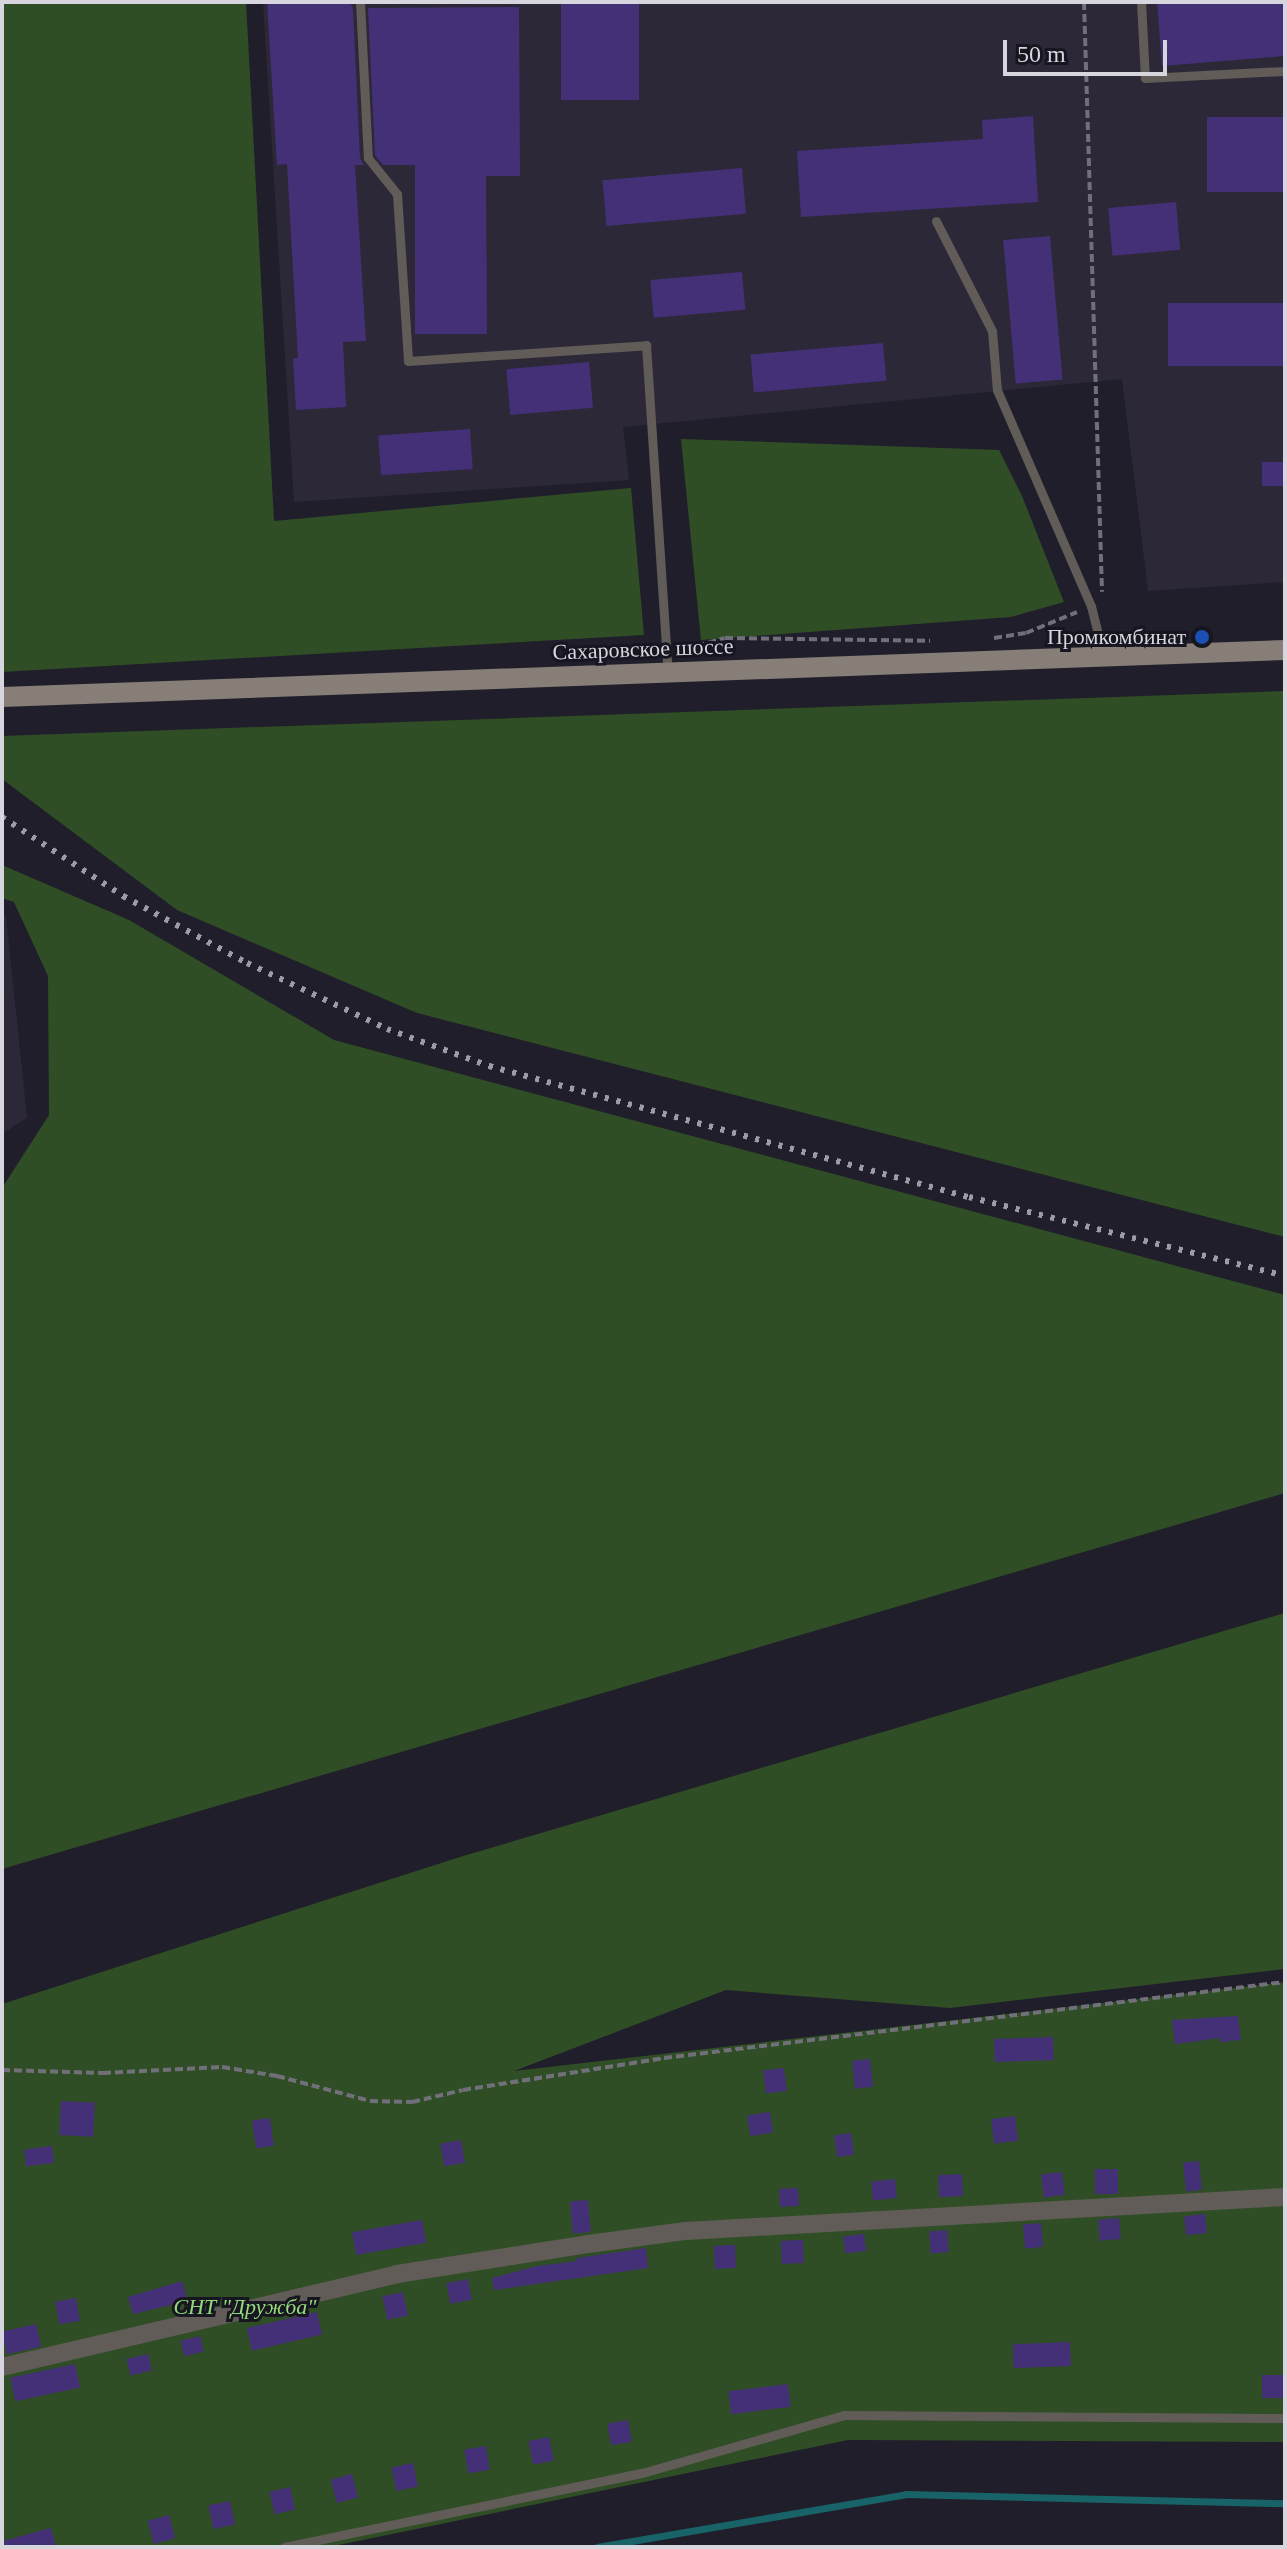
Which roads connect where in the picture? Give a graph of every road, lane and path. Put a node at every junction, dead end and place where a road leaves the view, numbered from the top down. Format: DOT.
graph roads {
  1 [pos="360,2"];
  2 [pos="1084,2"];
  3 [pos="1141,2"];
  4 [pos="1285,71"];
  5 [pos="936,221"];
  6 [pos="1103,596"];
  7 [pos="1091,606"];
  8 [pos="982,640"];
  9 [pos="940,642"];
  10 [pos="1285,650"];
  11 [pos="1104,658"];
  12 [pos="668,663"];
  13 [pos="2,697"];
  14 [pos="1285,1982"];
  15 [pos="2,2070"];
  16 [pos="1285,2197"];
  17 [pos="2,2367"];
  18 [pos="1285,2418"];
  19 [pos="284,2547"];
  1 -- 12 [label="lane"];
  2 -- 6 [label="path"];
  3 -- 4 [label="lane"];
  5 -- 7 [label="lane"];
  7 -- 8 [label="path"];
  7 -- 11 [label="lane"];
  9 -- 12 [label="path"];
  10 -- 11 [label="main road, Сахаровское шоссе"];
  11 -- 12 [label="main road, Сахаровское шоссе"];
  12 -- 13 [label="main road, Сахаровское шоссе"];
  14 -- 15 [label="path"];
  16 -- 17 [label="street"];
  18 -- 19 [label="lane"];
}
